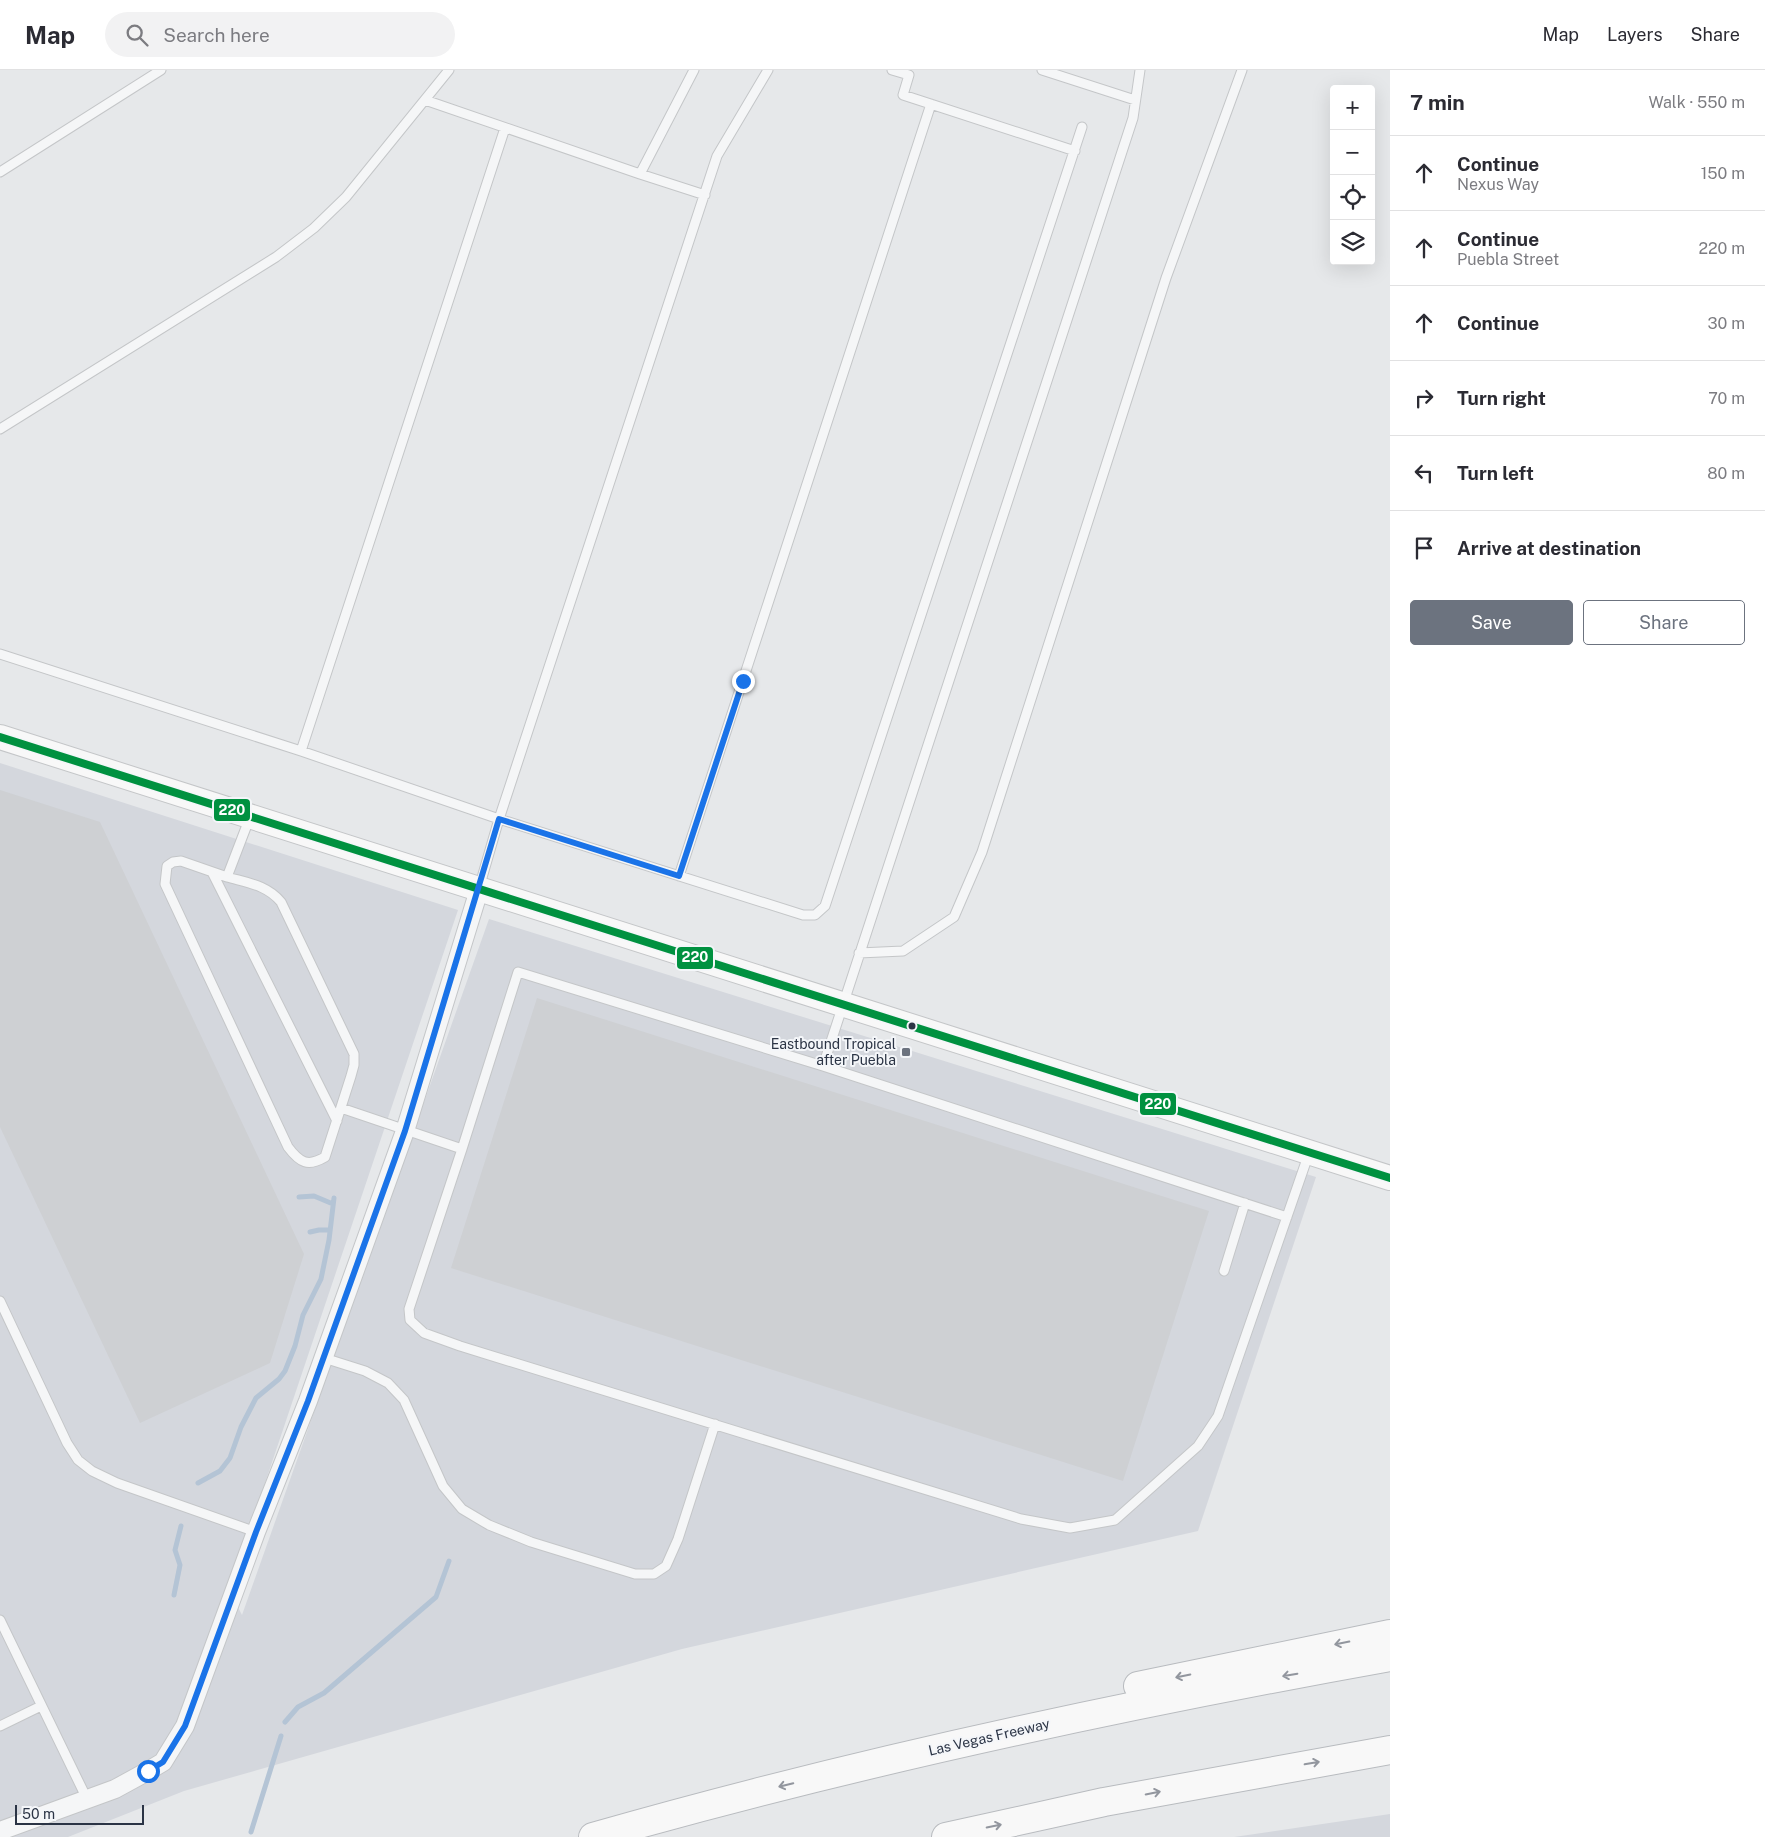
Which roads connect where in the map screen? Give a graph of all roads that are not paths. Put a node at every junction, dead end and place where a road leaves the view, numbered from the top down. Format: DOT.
graph roads {
  1 [pos="161,70"];
  2 [pos="449,70"];
  3 [pos="694,70"];
  4 [pos="768,70"];
  5 [pos="892,70"];
  6 [pos="1042,70"];
  7 [pos="1140,70"];
  8 [pos="1242,70"];
  9 [pos="425,100"];
  10 [pos="1135,100"];
  11 [pos="931,104"];
  12 [pos="1082,126"];
  13 [pos="505,128"];
  14 [pos="1075,151"];
  15 [pos="0,172"];
  16 [pos="640,174"];
  17 [pos="705,195"];
  18 [pos="0,429"];
  19 [pos="0,654"];
  20 [pos="0,737"];
  21 [pos="301,751"];
  22 [pos="250,817"];
  23 [pos="499,819"];
  24 [pos="212,872"];
  25 [pos="679,876"];
  26 [pos="228,878"];
  27 [pos="479,890"];
  28 [pos="859,953"];
  29 [pos="842,1005"];
  30 [pos="823,1066"];
  31 [pos="341,1108"];
  32 [pos="337,1121"];
  33 [pos="405,1131"];
  34 [pos="462,1149"];
  35 [pos="1309,1153"];
  36 [pos="1390,1178"];
  37 [pos="1245,1203"];
  38 [pos="1286,1217"];
  39 [pos="1224,1271"];
  40 [pos="0,1301"];
  41 [pos="324,1358"];
  42 [pos="715,1424"];
  43 [pos="256,1532"];
  44 [pos="0,1620"];
  45 [pos="1390,1634"];
  46 [pos="1390,1657"];
  47 [pos="42,1706"];
  48 [pos="0,1726"];
  49 [pos="1390,1750"];
  50 [pos="834,1773"];
  51 [pos="87,1799"];
  52 [pos="0,1831"];
  53 [pos="593,1837"];
  54 [pos="946,1837"];
  1 -- 15 [label="lane"];
  2 -- 9 [label="lane"];
  3 -- 16 [label="lane"];
  4 -- 17 [label="lane"];
  5 -- 11 [label="lane"];
  6 -- 10 [label="lane"];
  7 -- 10 [label="lane"];
  8 -- 28 [label="lane"];
  9 -- 13 [label="lane"];
  9 -- 18 [label="lane"];
  10 -- 28 [label="lane"];
  11 -- 14 [label="lane"];
  11 -- 25 [label="lane"];
  12 -- 14 [label="lane"];
  13 -- 16 [label="lane"];
  13 -- 21 [label="lane"];
  14 -- 25 [label="lane"];
  16 -- 17 [label="lane"];
  17 -- 23 [label="lane"];
  19 -- 21 [label="lane"];
  20 -- 22 [label="street"];
  21 -- 23 [label="lane"];
  22 -- 26 [label="lane"];
  22 -- 27 [label="street"];
  23 -- 25 [label="lane"];
  23 -- 27 [label="lane"];
  24 -- 26 [label="lane"];
  24 -- 32 [label="lane"];
  24 -- 32 [label="lane"];
  26 -- 31 [label="lane"];
  27 -- 29 [label="street"];
  27 -- 33 [label="street"];
  28 -- 29 [label="lane"];
  29 -- 30 [label="lane"];
  29 -- 35 [label="street"];
  30 -- 34 [label="lane"];
  30 -- 37 [label="lane"];
  31 -- 32 [label="lane"];
  31 -- 33 [label="lane"];
  33 -- 34 [label="lane"];
  33 -- 41 [label="street"];
  34 -- 42 [label="lane"];
  35 -- 36 [label="street"];
  35 -- 38 [label="lane"];
  37 -- 38 [label="lane"];
  37 -- 39 [label="lane"];
  38 -- 42 [label="lane"];
  40 -- 43 [label="lane"];
  41 -- 42 [label="lane"];
  41 -- 43 [label="street"];
  43 -- 51 [label="street"];
  44 -- 47 [label="lane"];
  45 -- 50 [label="highway, one-way"];
  46 -- 50 [label="highway, Las Vegas Freeway, one-way"];
  47 -- 48 [label="lane"];
  47 -- 51 [label="lane"];
  54 -- 49 [label="highway, one-way"];
  50 -- 53 [label="highway, Las Vegas Freeway, one-way"];
  51 -- 52 [label="street"];
}
